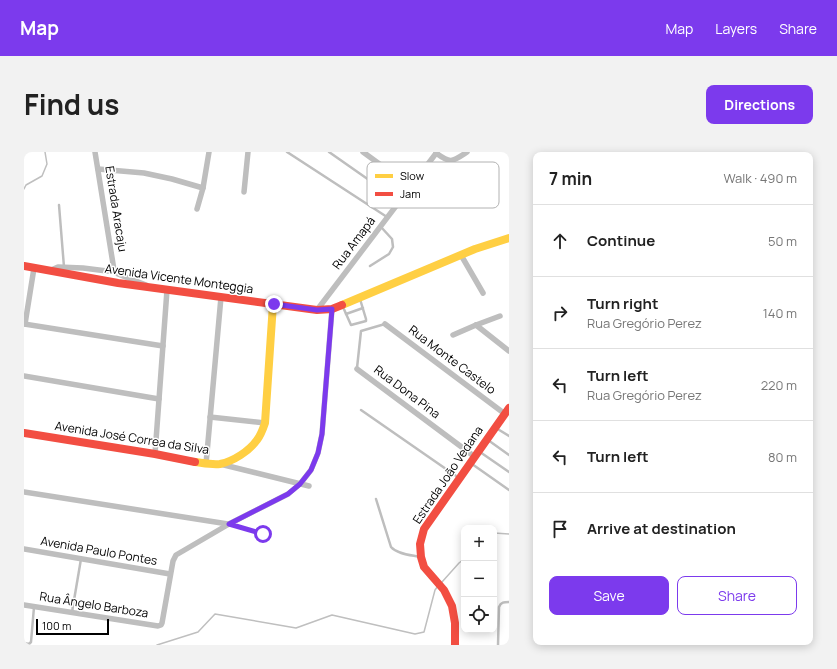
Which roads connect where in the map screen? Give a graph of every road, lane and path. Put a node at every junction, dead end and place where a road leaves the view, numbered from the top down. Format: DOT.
graph roads {
  1 [pos="95,152"];
  2 [pos="209,152"];
  3 [pos="248,152"];
  4 [pos="287,152"];
  5 [pos="329,152"];
  6 [pos="363,152"];
  7 [pos="436,152"];
  8 [pos="467,152"];
  9 [pos="377,162"];
  10 [pos="429,162"];
  11 [pos="98,169"];
  12 [pos="367,179"];
  13 [pos="203,188"];
  14 [pos="244,192"];
  15 [pos="367,203"];
  16 [pos="59,205"];
  17 [pos="374,208"];
  18 [pos="395,208"];
  19 [pos="197,209"];
  20 [pos="388,217"];
  21 [pos="380,227"];
  22 [pos="509,238"];
  23 [pos="461,255"];
  24 [pos="24,266"];
  25 [pos="370,266"];
  26 [pos="64,267"];
  27 [pos="34,268"];
  28 [pos="114,270"];
  29 [pos="49,271"];
  30 [pos="150,287"];
  31 [pos="167,290"];
  32 [pos="483,293"];
  33 [pos="221,297"];
  34 [pos="360,298"];
  35 [pos="274,304"];
  36 [pos="342,305"];
  37 [pos="363,308"];
  38 [pos="332,309"];
  39 [pos="317,310"];
  40 [pos="346,314"];
  41 [pos="500,316"];
  42 [pos="24,324"];
  43 [pos="385,324"];
  44 [pos="476,325"];
  45 [pos="453,335"];
  46 [pos="163,346"];
  47 [pos="509,351"];
  48 [pos="357,369"];
  49 [pos="24,376"];
  50 [pos="159,399"];
  51 [pos="361,410"];
  52 [pos="508,413"];
  53 [pos="210,417"];
  54 [pos="265,423"];
  55 [pos="496,427"];
  56 [pos="24,433"];
  57 [pos="509,436"];
  58 [pos="487,439"];
  59 [pos="155,454"];
  60 [pos="509,454"];
  61 [pos="475,457"];
  62 [pos="206,464"];
  63 [pos="220,464"];
  64 [pos="509,472"];
  65 [pos="460,479"];
  66 [pos="300,484"];
  67 [pos="309,486"];
  68 [pos="509,490"];
  69 [pos="24,492"];
  70 [pos="376,499"];
  71 [pos="229,524"];
  72 [pos="263,534"];
  73 [pos="24,549"];
  74 [pos="421,557"];
  75 [pos="81,559"];
  76 [pos="170,574"];
  77 [pos="509,602"];
  78 [pos="24,605"];
  79 [pos="34,607"];
  80 [pos="72,613"];
  81 [pos="24,643"];
  82 [pos="455,645"];
  83 [pos="498,645"];
  1 -- 11 [label="street, Estrada Aracaju"];
  2 -- 13 [label="street"];
  3 -- 14 [label="street"];
  4 -- 15 [label="lane"];
  5 -- 12 [label="lane"];
  6 -- 9 [label="street"];
  7 -- 8 [label="street"];
  7 -- 10 [label="street, Rua Amapá"];
  11 -- 13 [label="street"];
  11 -- 28 [label="street, Estrada Aracaju"];
  13 -- 19 [label="street"];
  16 -- 26 [label="lane"];
  17 -- 20 [label="lane"];
  18 -- 20 [label="street, Rua Amapá"];
  20 -- 21 [label="street, Rua Amapá"];
  21 -- 25 [label="lane"];
  21 -- 39 [label="street, Rua Amapá"];
  22 -- 23 [label="street, Avenida Vicente Monteggia"];
  23 -- 32 [label="street"];
  23 -- 34 [label="street, Avenida Vicente Monteggia"];
  24 -- 27 [label="street, Avenida Vicente Monteggia"];
  26 -- 28 [label="street"];
  26 -- 29 [label="street"];
  27 -- 29 [label="street, Avenida Vicente Monteggia"];
  27 -- 42 [label="street"];
  28 -- 30 [label="street"];
  29 -- 30 [label="street, Avenida Vicente Monteggia"];
  30 -- 31 [label="street, Avenida Vicente Monteggia"];
  31 -- 33 [label="street, Avenida Vicente Monteggia"];
  31 -- 46 [label="street"];
  33 -- 35 [label="street, Avenida Vicente Monteggia"];
  33 -- 53 [label="street"];
  34 -- 36 [label="street, Avenida Vicente Monteggia"];
  34 -- 37 [label="lane"];
  35 -- 39 [label="street, Avenida Vicente Monteggia"];
  35 -- 54 [label="street, Avenida José Correa da Silva"];
  36 -- 38 [label="street, Avenida Vicente Monteggia"];
  36 -- 40 [label="lane"];
  37 -- 40 [label="lane"];
  37 -- 40 [label="lane"];
  38 -- 39 [label="street, Avenida Vicente Monteggia"];
  38 -- 66 [label="street"];
  41 -- 44 [label="street"];
  42 -- 46 [label="street"];
  43 -- 48 [label="lane, Rua Dona Pina"];
  43 -- 52 [label="street, Rua Monte Castelo"];
  44 -- 45 [label="street"];
  44 -- 47 [label="street"];
  46 -- 50 [label="street"];
  48 -- 61 [label="street, Rua Dona Pina"];
  49 -- 50 [label="street"];
  50 -- 59 [label="street"];
  51 -- 65 [label="lane"];
  52 -- 55 [label="street, Estrada João Vedana"];
  53 -- 54 [label="street"];
  53 -- 62 [label="street"];
  54 -- 63 [label="street, Avenida José Correa da Silva"];
  55 -- 57 [label="lane"];
  55 -- 58 [label="street, Estrada João Vedana"];
  56 -- 59 [label="street, Avenida José Correa da Silva"];
  58 -- 60 [label="lane"];
  58 -- 61 [label="street, Estrada João Vedana"];
  59 -- 62 [label="street, Avenida José Correa da Silva"];
  61 -- 64 [label="lane"];
  61 -- 65 [label="street, Estrada João Vedana"];
  61 -- 68 [label="lane"];
  62 -- 63 [label="street, Avenida José Correa da Silva"];
  63 -- 66 [label="street"];
  65 -- 74 [label="street, Estrada João Vedana"];
  66 -- 67 [label="street"];
  66 -- 71 [label="street"];
  69 -- 71 [label="street"];
  70 -- 74 [label="lane"];
  71 -- 72 [label="lane"];
  71 -- 76 [label="street"];
  73 -- 75 [label="street, Avenida Paulo Pontes"];
  74 -- 82 [label="street"];
  75 -- 76 [label="street, Avenida Paulo Pontes"];
  75 -- 80 [label="lane"];
  76 -- 80 [label="street, Rua Ângelo Barboza"];
  77 -- 83 [label="lane"];
  78 -- 79 [label="street, Rua Ângelo Barboza"];
  79 -- 80 [label="street, Rua Ângelo Barboza"];
  79 -- 81 [label="lane"];
}
